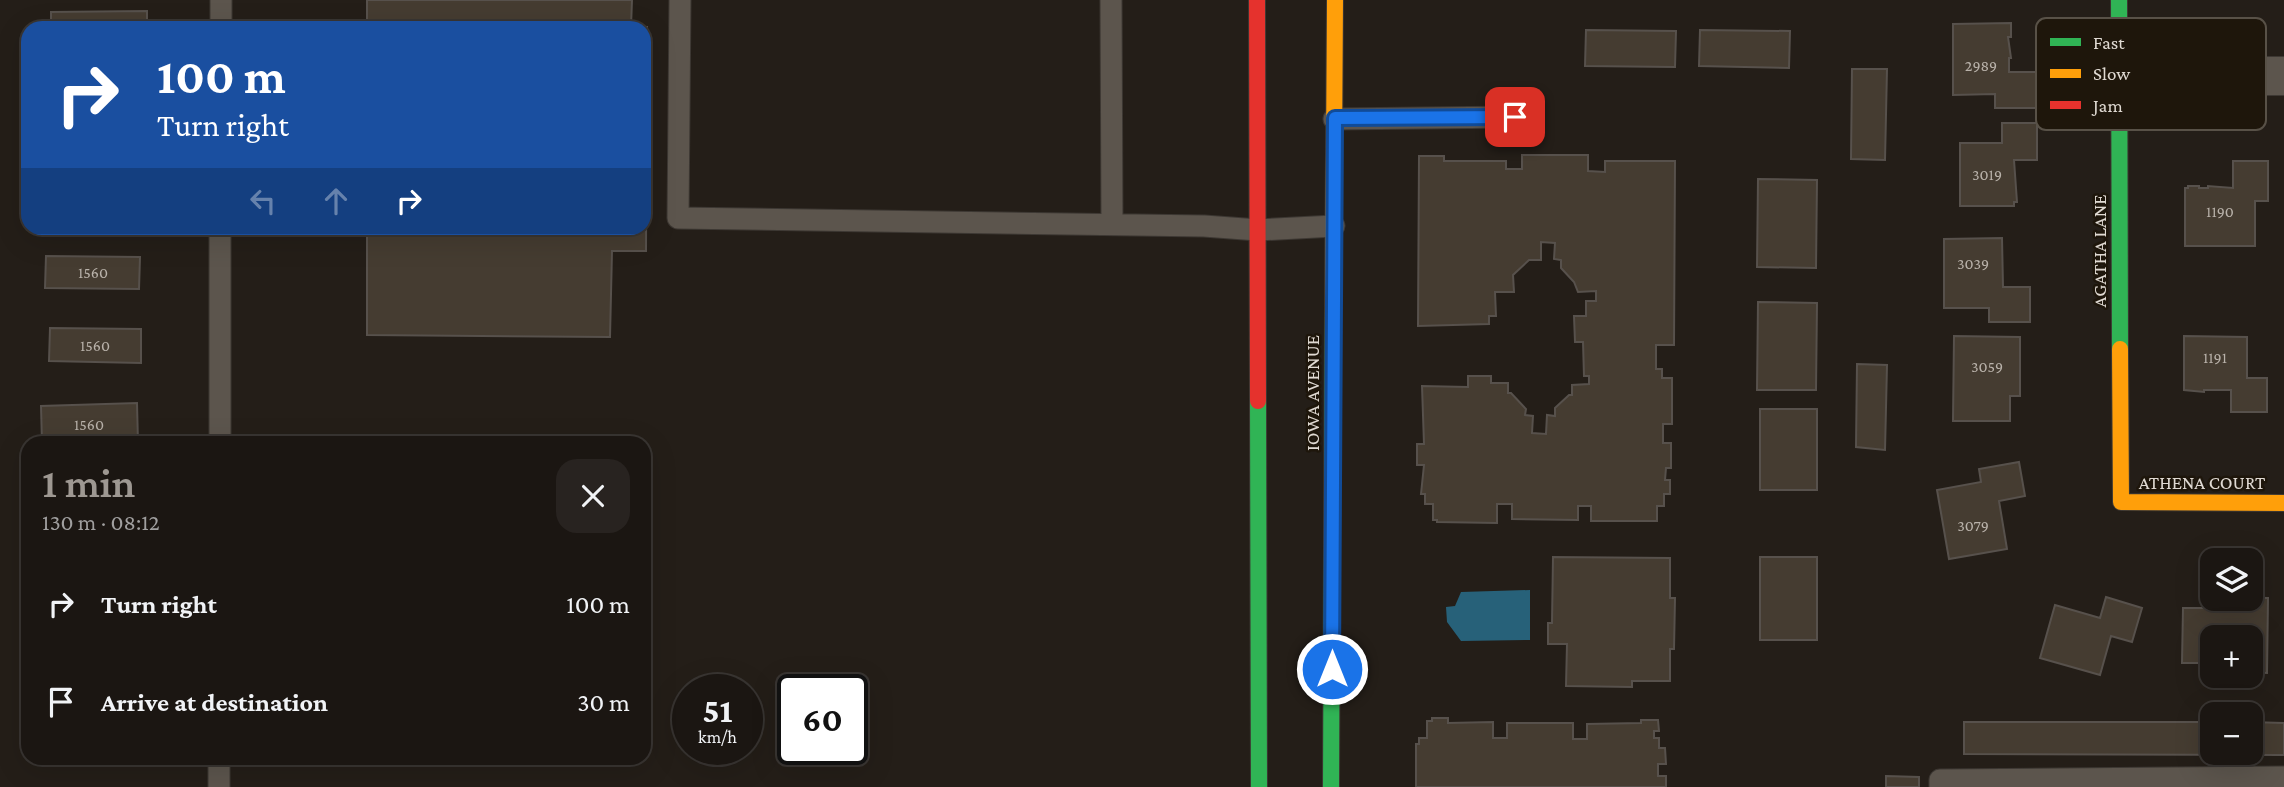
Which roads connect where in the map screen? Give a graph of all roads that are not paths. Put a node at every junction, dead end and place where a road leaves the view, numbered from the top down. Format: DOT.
graph roads {
  1 [pos="221,0"];
  2 [pos="680,0"];
  3 [pos="1111,0"];
  4 [pos="1257,0"];
  5 [pos="1335,0"];
  6 [pos="2119,0"];
  7 [pos="2119,18"];
  8 [pos="221,21"];
  9 [pos="2266,76"];
  10 [pos="2284,76"];
  11 [pos="1515,117"];
  12 [pos="1335,118"];
  13 [pos="2120,130"];
  14 [pos="1112,224"];
  15 [pos="1334,226"];
  16 [pos="1258,230"];
  17 [pos="220,235"];
  18 [pos="220,436"];
  19 [pos="2121,502"];
  20 [pos="2284,503"];
  21 [pos="219,765"];
  22 [pos="2284,777"];
  23 [pos="219,787"];
  24 [pos="1259,787"];
  25 [pos="1331,787"];
  26 [pos="1940,787"];
  1 -- 8 [label="lane"];
  2 -- 14 [label="lane"];
  3 -- 14 [label="lane"];
  4 -- 16 [label="main road"];
  5 -- 12 [label="main road, IOWA AVENUE"];
  6 -- 7 [label="main road, AGATHA LANE"];
  9 -- 10 [label="street"];
  11 -- 12 [label="lane"];
  12 -- 15 [label="main road, IOWA AVENUE"];
  13 -- 19 [label="main road, AGATHA LANE"];
  14 -- 16 [label="lane"];
  15 -- 16 [label="lane"];
  15 -- 25 [label="main road, IOWA AVENUE"];
  16 -- 24 [label="main road"];
  17 -- 18 [label="lane"];
  19 -- 20 [label="main road, ATHENA COURT"];
  21 -- 23 [label="lane"];
  22 -- 26 [label="lane"];
}
